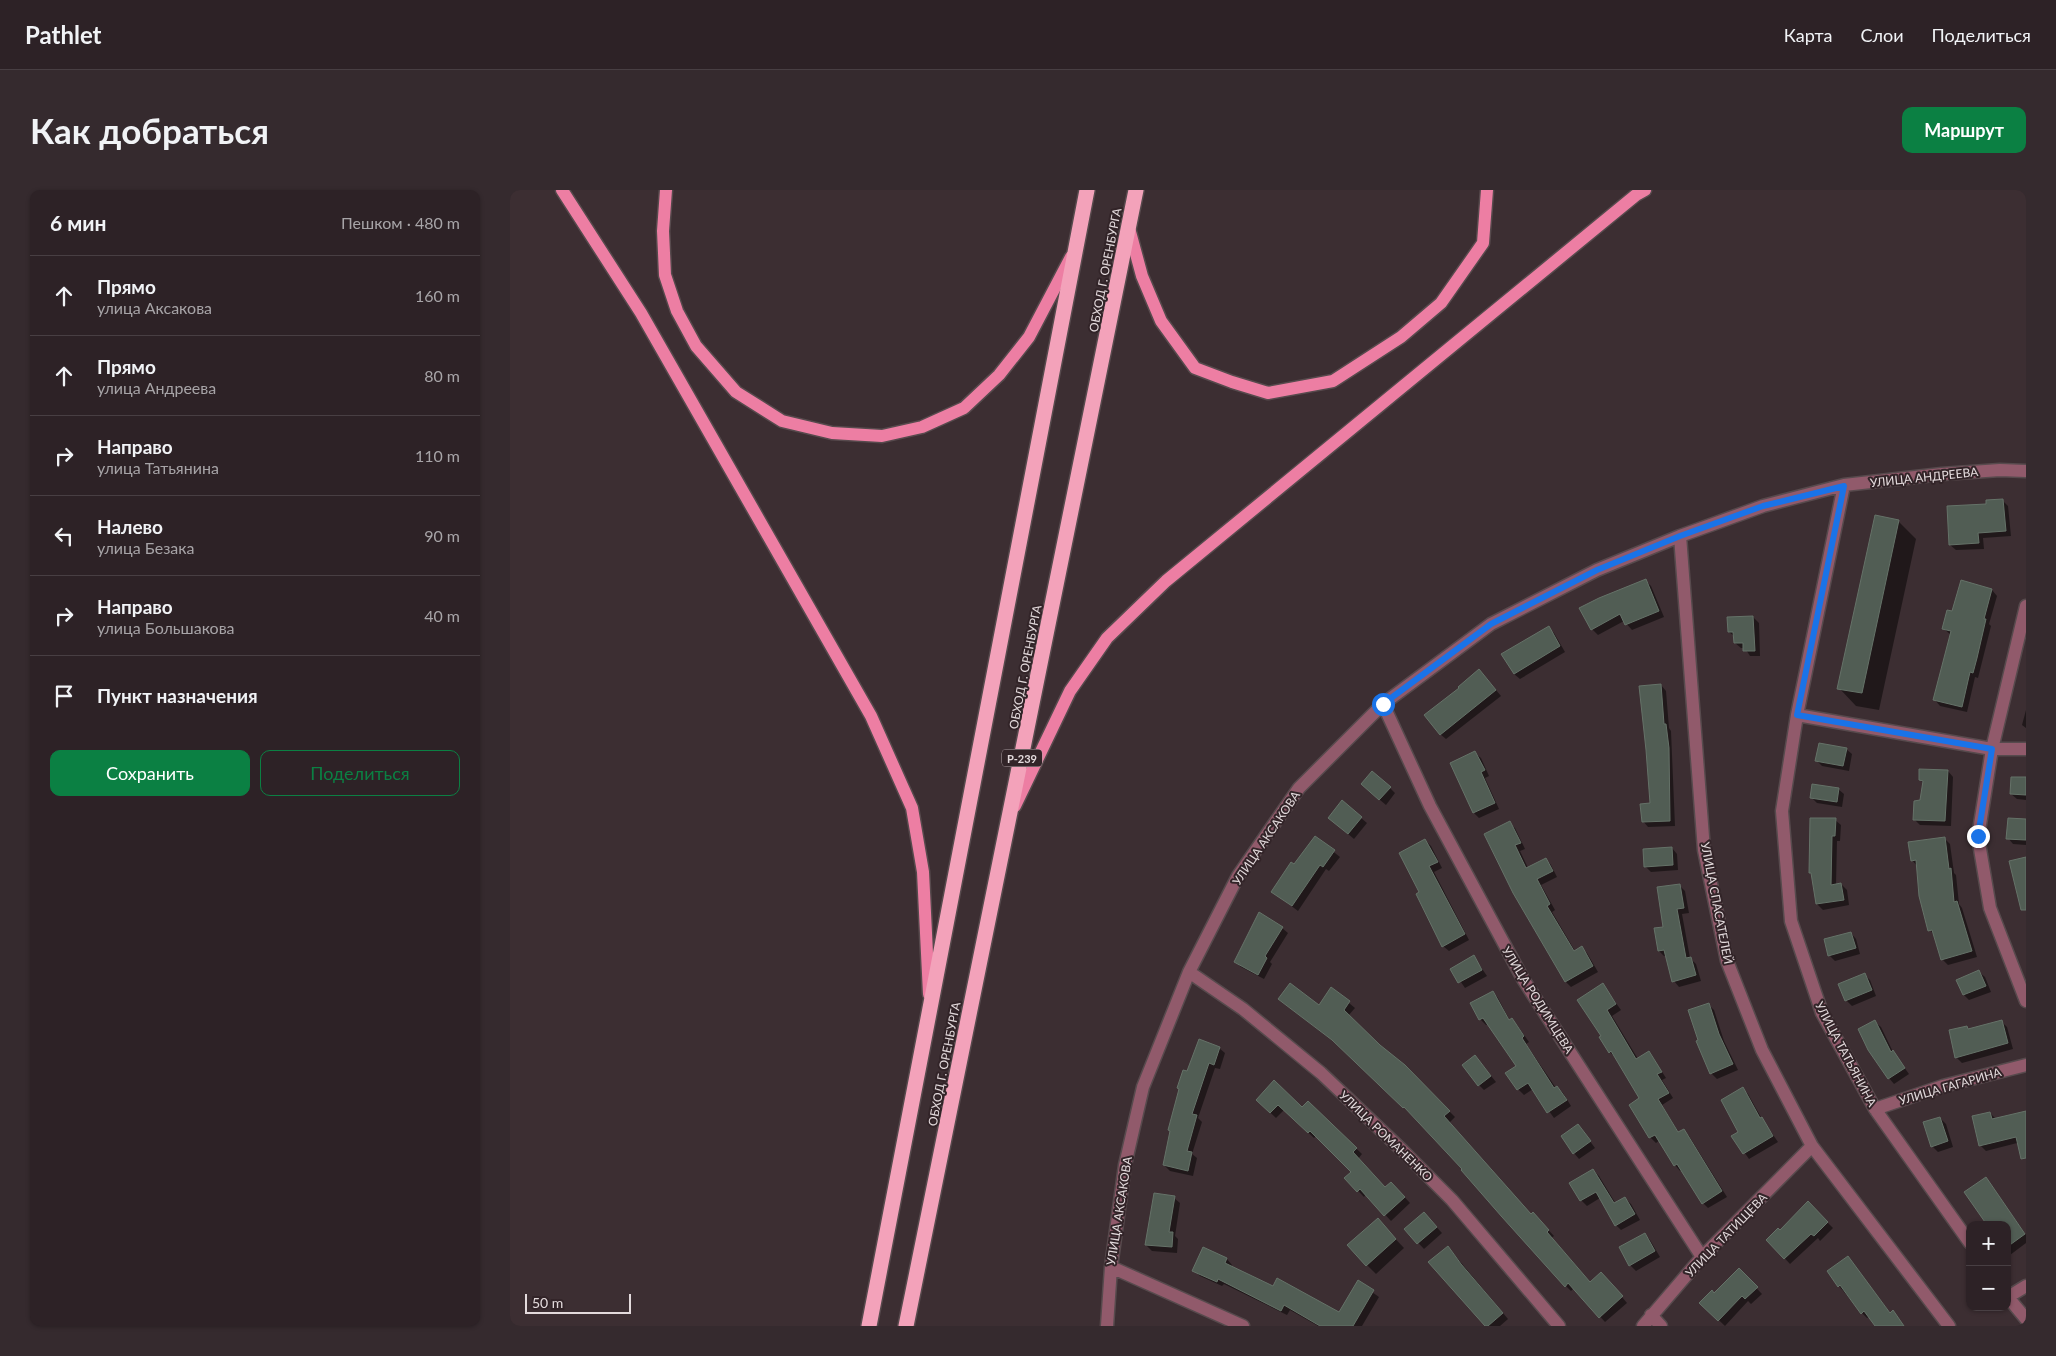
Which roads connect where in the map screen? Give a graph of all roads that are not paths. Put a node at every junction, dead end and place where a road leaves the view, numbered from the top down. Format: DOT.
graph roads {
  1 [pos="562,190"];
  2 [pos="666,190"];
  3 [pos="1087,190"];
  4 [pos="1136,190"];
  5 [pos="1487,190"];
  6 [pos="1645,190"];
  7 [pos="1130,228"];
  8 [pos="1075,250"];
  9 [pos="2026,470"];
  10 [pos="1844,486"];
  11 [pos="1680,536"];
  12 [pos="2026,606"];
  13 [pos="1383,704"];
  14 [pos="1797,715"];
  15 [pos="1992,749"];
  16 [pos="2026,749"];
  17 [pos="1010,818"];
  18 [pos="1189,972"];
  19 [pos="2026,1001"];
  20 [pos="930,1010"];
  21 [pos="2026,1065"];
  22 [pos="1875,1109"];
  23 [pos="1812,1146"];
  24 [pos="1966,1237"];
  25 [pos="1702,1257"];
  26 [pos="1110,1267"];
  27 [pos="2026,1286"];
  28 [pos="2011,1295"];
  29 [pos="2011,1301"];
  30 [pos="1651,1315"];
  31 [pos="2026,1319"];
  32 [pos="869,1326"];
  33 [pos="906,1326"];
  34 [pos="1107,1326"];
  35 [pos="1243,1326"];
  36 [pos="1559,1326"];
  37 [pos="1642,1326"];
  38 [pos="1661,1326"];
  39 [pos="1949,1326"];
  1 -- 20 [label="main road"];
  2 -- 8 [label="main road"];
  3 -- 8 [label="highway, ОБХОД Г. ОРЕНБУРГА"];
  4 -- 7 [label="highway, ОБХОД Г. ОРЕНБУРГА / Р-239"];
  5 -- 7 [label="main road"];
  6 -- 17 [label="main road"];
  7 -- 17 [label="highway, ОБХОД Г. ОРЕНБУРГА / Р-239"];
  8 -- 20 [label="highway, ОБХОД Г. ОРЕНБУРГА"];
  9 -- 10 [label="street, УЛИЦА АНДРЕЕВА"];
  10 -- 11 [label="street, УЛИЦА АНДРЕЕВА"];
  10 -- 14 [label="street, УЛИЦА ТАТЬЯНИНА"];
  11 -- 13 [label="street, УЛИЦА АКСАКОВА"];
  11 -- 23 [label="street, УЛИЦА СПАСАТЕЛЕЙ"];
  12 -- 15 [label="street"];
  13 -- 18 [label="street, УЛИЦА АКСАКОВА"];
  13 -- 25 [label="street, УЛИЦА РОДИМЦЕВА"];
  14 -- 15 [label="street"];
  14 -- 22 [label="street, УЛИЦА ТАТЬЯНИНА"];
  15 -- 16 [label="street"];
  15 -- 19 [label="street"];
  17 -- 33 [label="highway, ОБХОД Г. ОРЕНБУРГА / Р-239"];
  18 -- 26 [label="street, УЛИЦА АКСАКОВА"];
  18 -- 36 [label="street, УЛИЦА РОМАНЕНКО"];
  20 -- 32 [label="highway, ОБХОД Г. ОРЕНБУРГА"];
  21 -- 22 [label="street, УЛИЦА ГАГАРИНА"];
  22 -- 24 [label="street, УЛИЦА ТАТЬЯНИНА"];
  23 -- 25 [label="street, УЛИЦА ТАТИЩЕВА"];
  23 -- 39 [label="street, УЛИЦА СПАСАТЕЛЕЙ"];
  25 -- 30 [label="street, УЛИЦА ТАТИЩЕВА"];
  26 -- 34 [label="street, УЛИЦА АКСАКОВА"];
  26 -- 35 [label="street"];
  27 -- 28 [label="street"];
  29 -- 31 [label="street"];
  30 -- 37 [label="street, УЛИЦА ТАТИЩЕВА"];
  30 -- 38 [label="street"];
}
